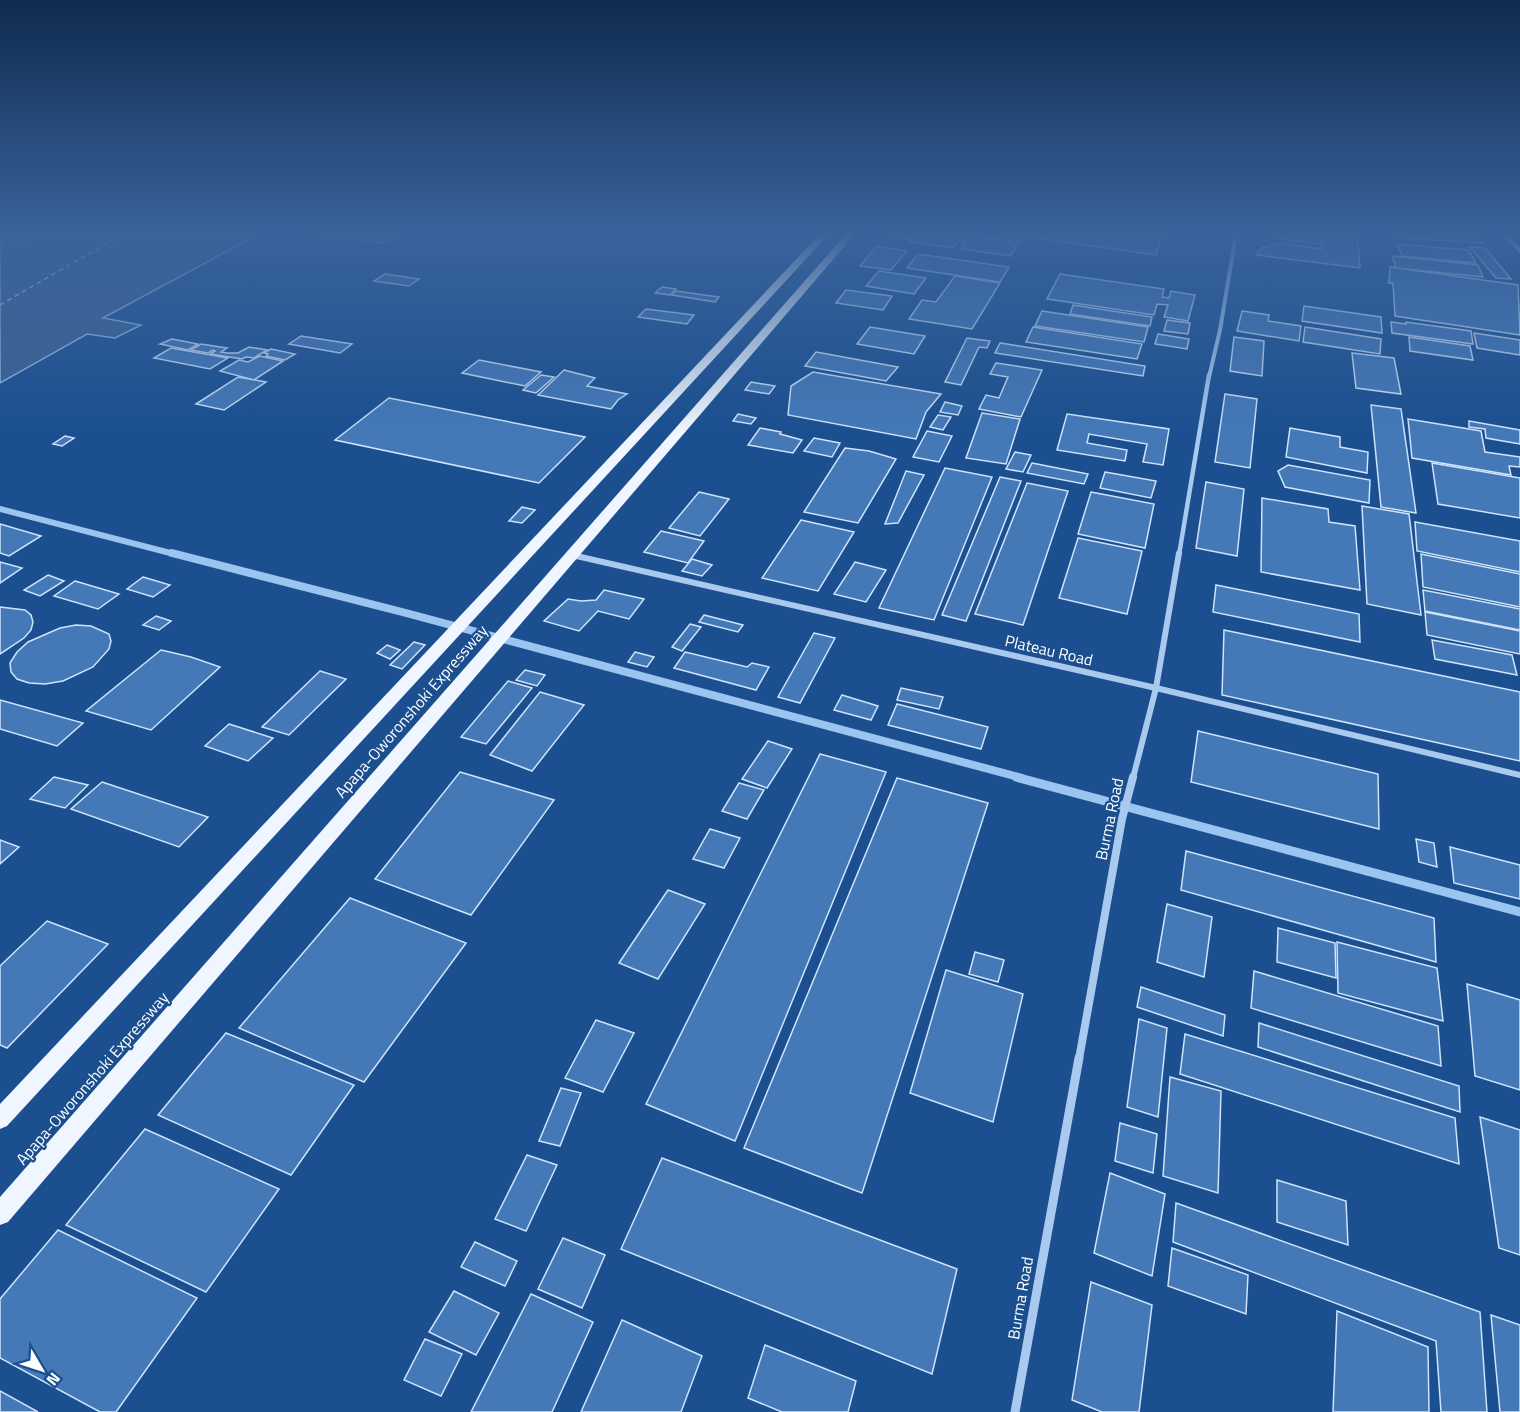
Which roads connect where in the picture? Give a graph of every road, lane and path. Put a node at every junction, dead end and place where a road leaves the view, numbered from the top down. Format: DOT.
graph roads {
  1 [pos="762,300"];
  2 [pos="796,300"];
  3 [pos="1225,300"];
  4 [pos="572,555"];
  5 [pos="1156,688"];
  6 [pos="1520,775"];
  7 [pos="0,1119"];
  8 [pos="0,1214"];
  9 [pos="1015,1412"];
  1 -- 7 [label="main road, Apapa-Oworonshoki Expressway"];
  2 -- 4 [label="main road, Apapa-Oworonshoki Expressway"];
  3 -- 5 [label="street, Burma Road"];
  4 -- 5 [label="street, Plateau Road"];
  4 -- 8 [label="main road, Apapa-Oworonshoki Expressway"];
  5 -- 6 [label="street, Plateau Road"];
  5 -- 9 [label="street, Burma Road"];
}
